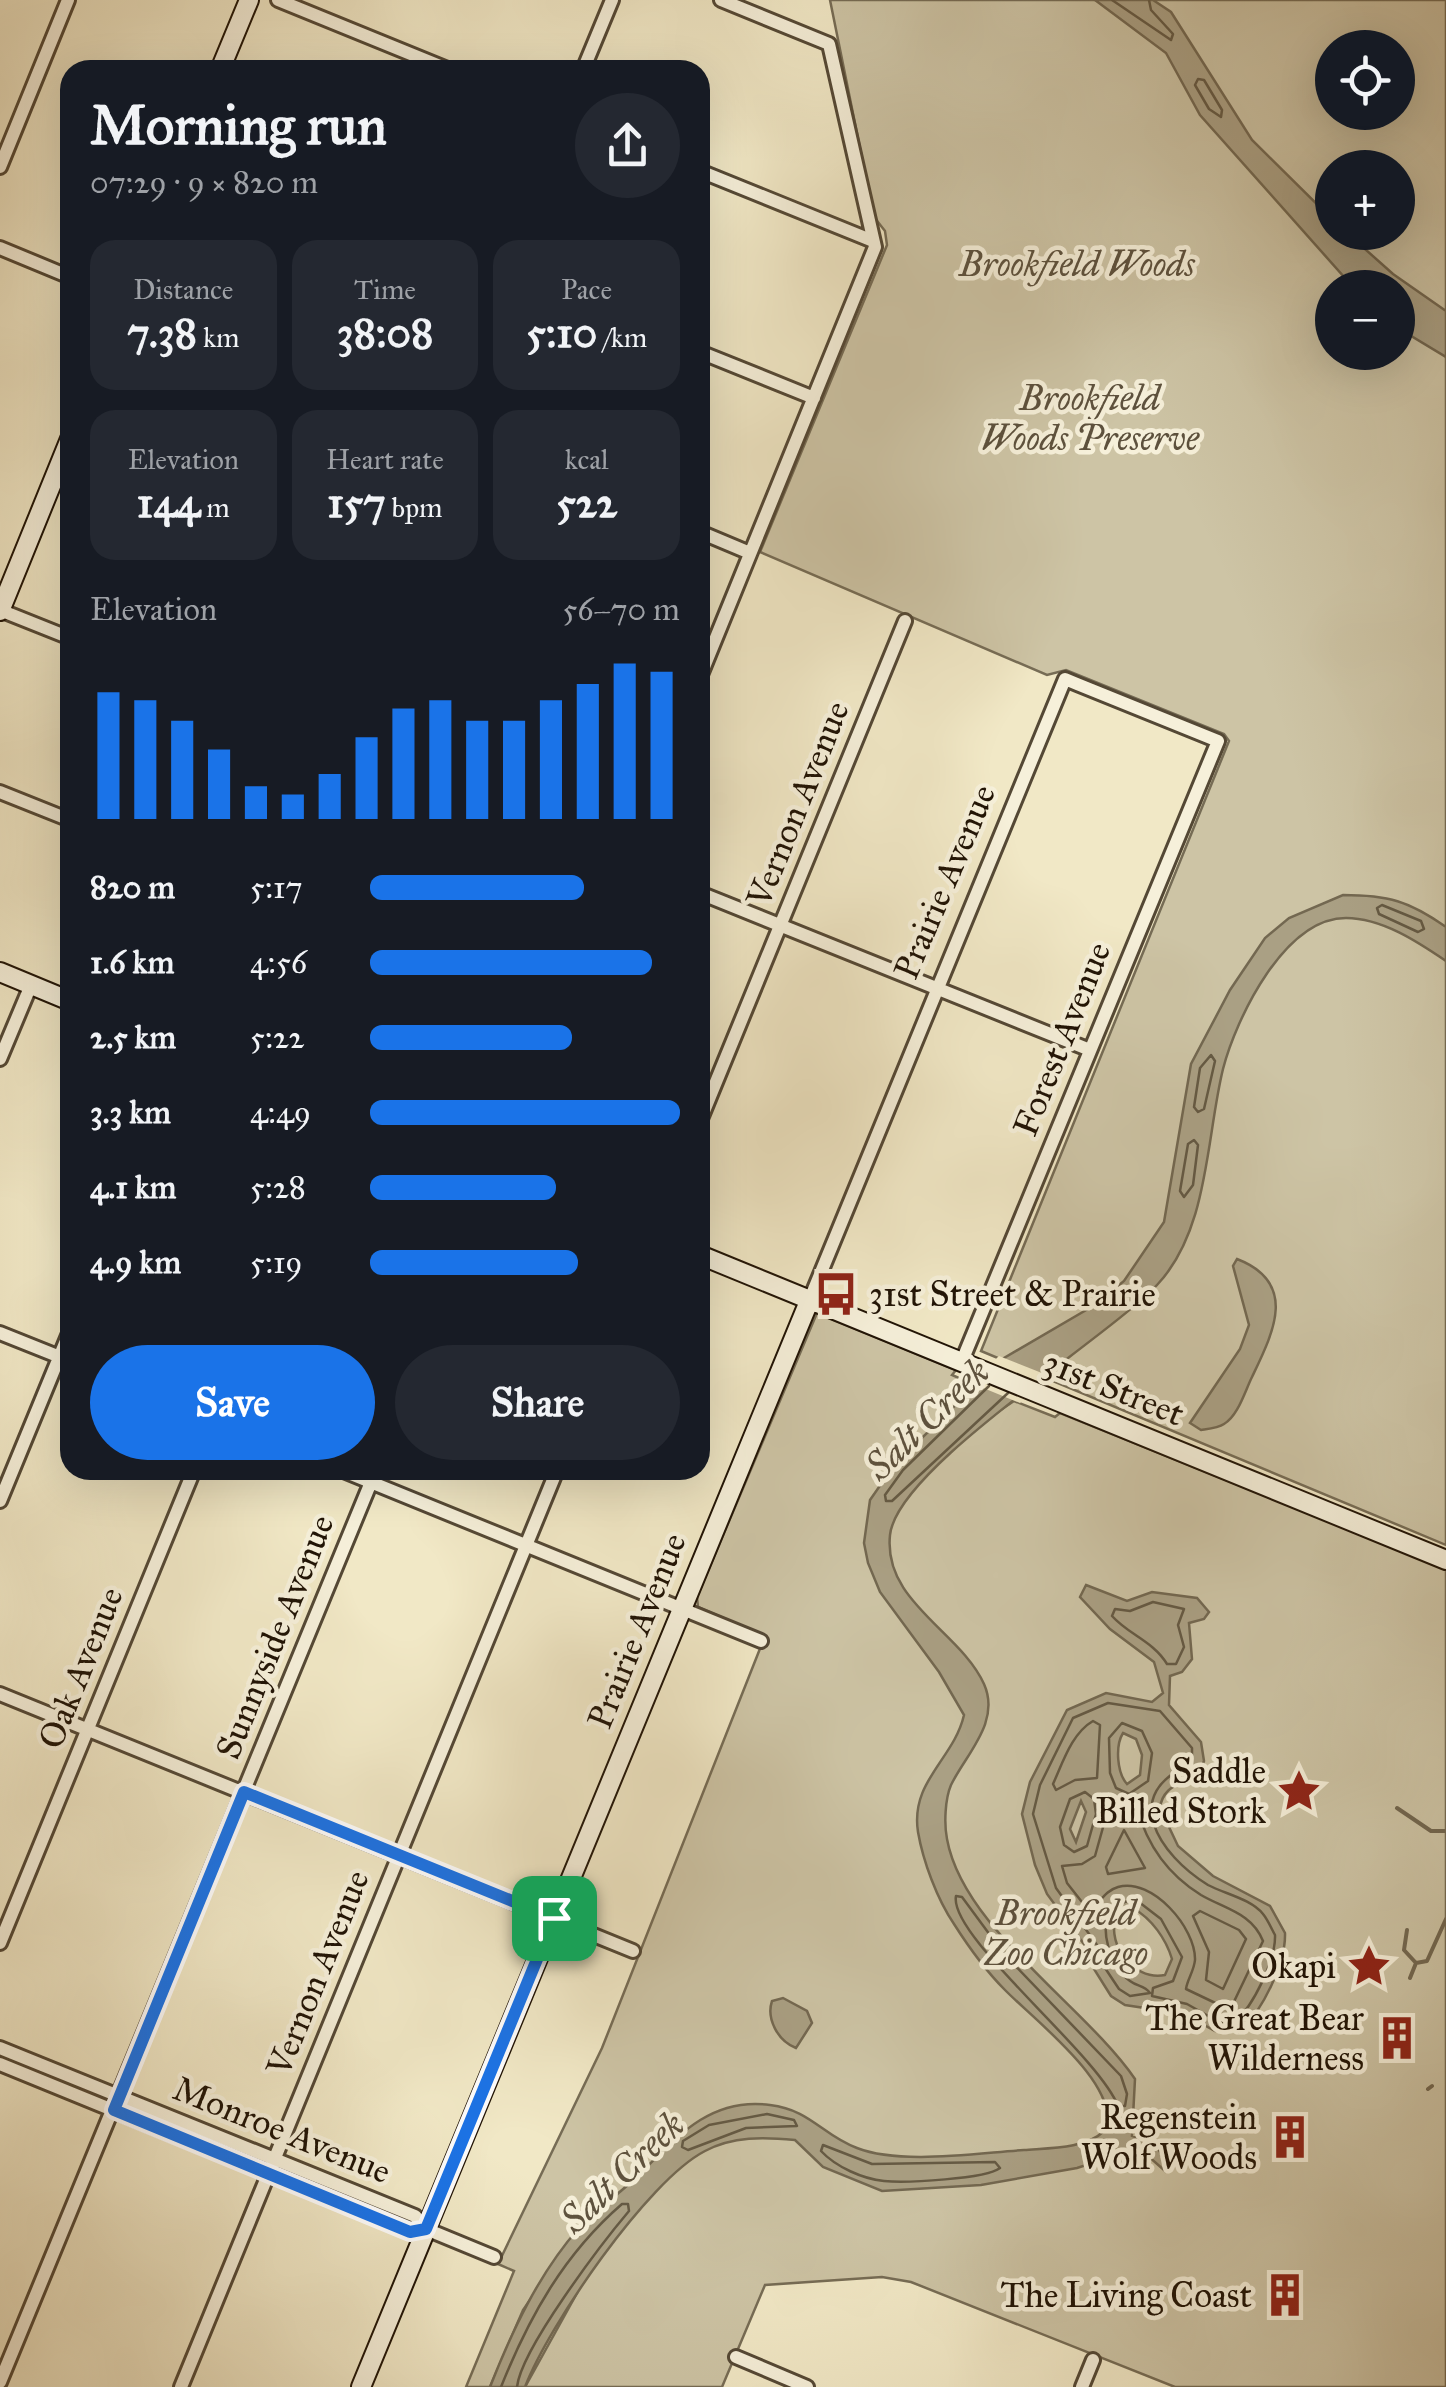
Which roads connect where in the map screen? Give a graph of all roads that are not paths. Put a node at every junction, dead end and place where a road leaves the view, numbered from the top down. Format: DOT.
graph roads {
  1 [pos="68,0"];
  2 [pos="249,0"];
  3 [pos="278,0"];
  4 [pos="612,0"];
  5 [pos="721,0"];
  6 [pos="224,60"];
  7 [pos="425,60"];
  8 [pos="587,60"];
  9 [pos="0,167"];
  10 [pos="710,175"];
  11 [pos="873,241"];
  12 [pos="0,248"];
  13 [pos="60,272"];
  14 [pos="710,356"];
  15 [pos="814,398"];
  16 [pos="60,471"];
  17 [pos="710,536"];
  18 [pos="750,553"];
  19 [pos="0,610"];
  20 [pos="905,621"];
  21 [pos="60,634"];
  22 [pos="710,652"];
  23 [pos="1064,679"];
  24 [pos="0,792"];
  25 [pos="60,816"];
  26 [pos="710,896"];
  27 [pos="781,925"];
  28 [pos="0,972"];
  29 [pos="30,985"];
  30 [pos="936,987"];
  31 [pos="60,997"];
  32 [pos="1090,1050"];
  33 [pos="0,1059"];
  34 [pos="710,1098"];
  35 [pos="710,1259"];
  36 [pos="810,1300"];
  37 [pos="0,1333"];
  38 [pos="60,1357"];
  39 [pos="971,1364"];
  40 [pos="60,1370"];
  41 [pos="190,1480"];
  42 [pos="371,1480"];
  43 [pos="382,1480"];
  44 [pos="553,1480"];
  45 [pos="0,1501"];
  46 [pos="526,1545"];
  47 [pos="1446,1560"];
  48 [pos="682,1608"];
  49 [pos="760,1642"];
  50 [pos="0,1694"];
  51 [pos="88,1730"];
  52 [pos="244,1792"];
  53 [pos="399,1856"];
  54 [pos="554,1918"];
  55 [pos="0,1943"];
  56 [pos="634,1951"];
  57 [pos="0,2048"];
  58 [pos="0,2064"];
  59 [pos="116,2103"];
  60 [pos="274,2159"];
  61 [pos="268,2174"];
  62 [pos="426,2229"];
  63 [pos="494,2257"];
  64 [pos="736,2358"];
  65 [pos="1093,2360"];
  66 [pos="0,2382"];
  67 [pos="180,2387"];
  68 [pos="361,2387"];
  69 [pos="806,2387"];
  70 [pos="1082,2387"];
  1 -- 9 [label="street"];
  2 -- 6 [label="street"];
  3 -- 7 [label="street"];
  4 -- 8 [label="street"];
  5 -- 11 [label="street"];
  10 -- 11 [label="street"];
  11 -- 15 [label="street"];
  12 -- 13 [label="street"];
  14 -- 15 [label="street"];
  15 -- 18 [label="street"];
  16 -- 19 [label="street"];
  17 -- 18 [label="street"];
  18 -- 22 [label="street"];
  19 -- 21 [label="street"];
  20 -- 27 [label="street, Vernon Avenue"];
  23 -- 30 [label="street, Prairie Avenue"];
  23 -- 32 [label="street, Forest Avenue"];
  24 -- 25 [label="street"];
  26 -- 27 [label="street"];
  27 -- 30 [label="street"];
  27 -- 34 [label="street, Vernon Avenue"];
  28 -- 29 [label="street"];
  29 -- 31 [label="street"];
  29 -- 33 [label="street"];
  30 -- 32 [label="street"];
  30 -- 36 [label="street, Prairie Avenue"];
  32 -- 39 [label="street, Forest Avenue"];
  35 -- 36 [label="street, 31st Street"];
  36 -- 39 [label="street, 31st Street"];
  36 -- 48 [label="street, Prairie Avenue"];
  37 -- 38 [label="street"];
  39 -- 47 [label="street, 31st Street"];
  40 -- 45 [label="street"];
  41 -- 51 [label="street, Oak Avenue"];
  42 -- 52 [label="street, Sunnyside Avenue"];
  43 -- 46 [label="street"];
  44 -- 46 [label="street, Vernon Avenue"];
  46 -- 48 [label="street"];
  46 -- 53 [label="street, Vernon Avenue"];
  48 -- 49 [label="street"];
  48 -- 54 [label="street, Prairie Avenue"];
  50 -- 51 [label="street"];
  51 -- 52 [label="street"];
  51 -- 55 [label="street, Oak Avenue"];
  52 -- 53 [label="street"];
  52 -- 59 [label="street, Sunnyside Avenue"];
  53 -- 54 [label="street"];
  53 -- 60 [label="street, Vernon Avenue"];
  54 -- 56 [label="street"];
  54 -- 62 [label="street, Prairie Avenue"];
  57 -- 59 [label="street, Monroe Avenue"];
  58 -- 59 [label="street, Monroe Avenue"];
  59 -- 60 [label="street, Monroe Avenue"];
  59 -- 61 [label="street, Monroe Avenue"];
  59 -- 66 [label="street, Sunnyside Avenue"];
  60 -- 61 [label="street, Vernon Avenue"];
  60 -- 62 [label="street, Monroe Avenue"];
  61 -- 62 [label="street, Monroe Avenue"];
  61 -- 67 [label="street, Vernon Avenue"];
  62 -- 63 [label="street, Monroe Avenue"];
  62 -- 68 [label="street, Prairie Avenue"];
  64 -- 69 [label="street"];
  65 -- 70 [label="street"];
}
